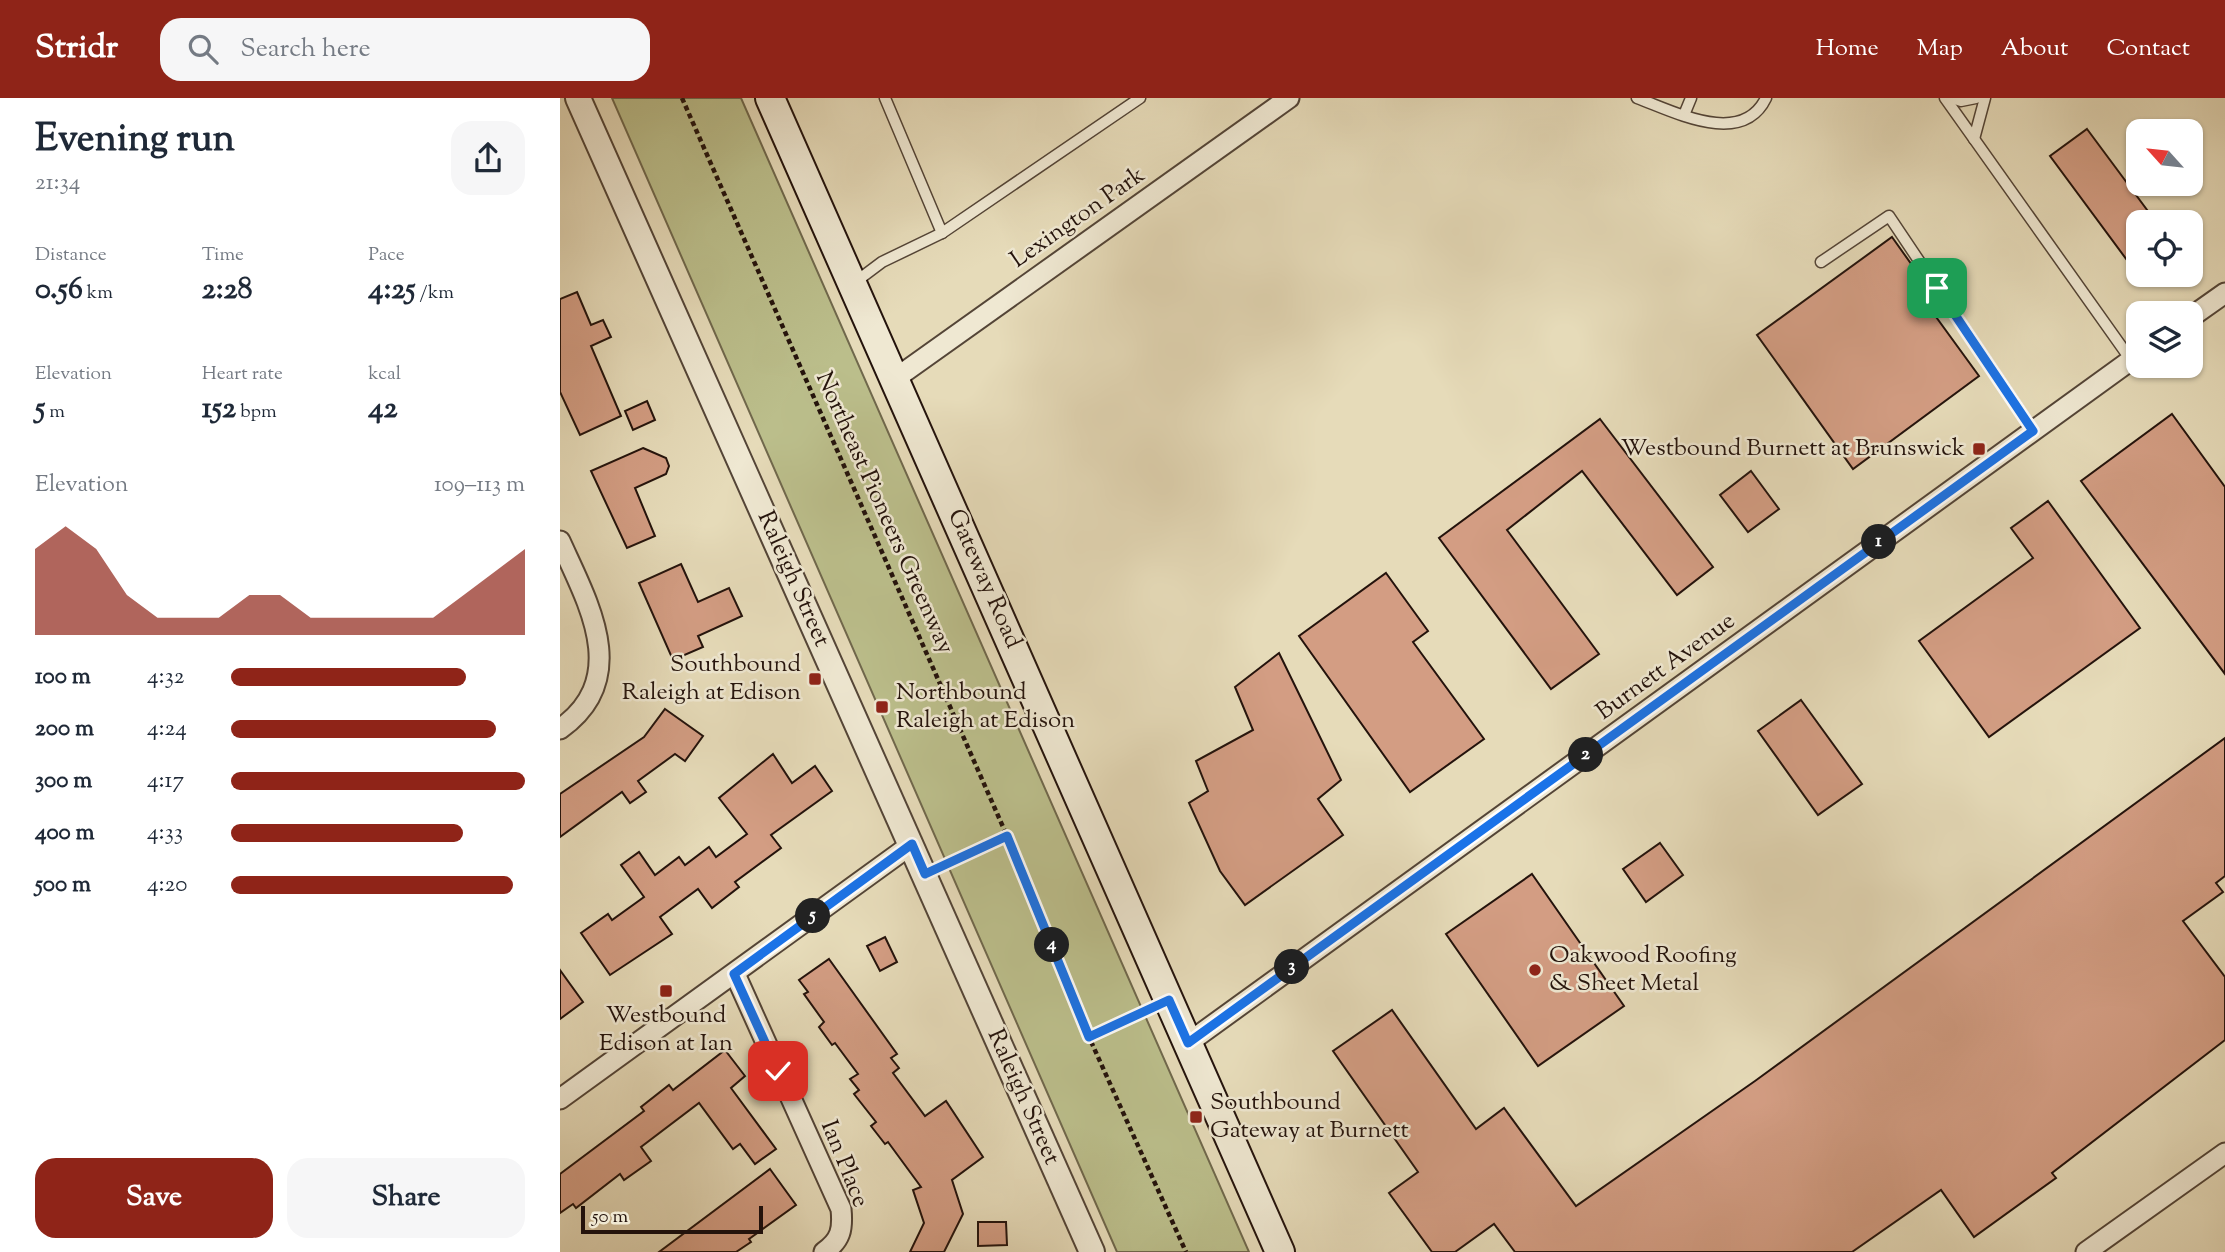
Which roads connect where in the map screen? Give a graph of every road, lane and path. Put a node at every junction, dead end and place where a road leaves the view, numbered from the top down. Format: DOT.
graph roads {
  1 [pos="578,98"];
  2 [pos="682,98"];
  3 [pos="770,98"];
  4 [pos="885,98"];
  5 [pos="1140,98"];
  6 [pos="1289,98"];
  7 [pos="1637,98"];
  8 [pos="1691,98"];
  9 [pos="1766,98"];
  10 [pos="1945,98"];
  11 [pos="1952,98"];
  12 [pos="1976,98"];
  13 [pos="1985,98"];
  14 [pos="1684,116"];
  15 [pos="1974,139"];
  16 [pos="942,233"];
  17 [pos="1821,262"];
  18 [pos="853,283"];
  19 [pos="2225,293"];
  20 [pos="2203,309"];
  21 [pos="2126,346"];
  22 [pos="2126,364"];
  23 [pos="896,378"];
  24 [pos="2033,431"];
  25 [pos="560,541"];
  26 [pos="560,729"];
  27 [pos="1007,836"];
  28 [pos="912,844"];
  29 [pos="925,874"];
  30 [pos="734,974"];
  31 [pos="1169,1000"];
  32 [pos="1089,1037"];
  33 [pos="1188,1043"];
  34 [pos="560,1099"];
  35 [pos="2225,1153"];
  36 [pos="824,1252"];
  37 [pos="1092,1252"];
  38 [pos="1186,1252"];
  39 [pos="1280,1252"];
  40 [pos="2086,1252"];
  1 -- 28 [label="street, Raleigh Street"];
  2 -- 27 [label="path, Northeast Pioneers Greenway"];
  3 -- 18 [label="main road, Gateway Road"];
  4 -- 16 [label="lane"];
  5 -- 16 [label="lane"];
  6 -- 23 [label="street, Lexington Park"];
  7 -- 14 [label="lane"];
  8 -- 14 [label="lane"];
  9 -- 14 [label="lane"];
  10 -- 15 [label="lane"];
  11 -- 12 [label="lane"];
  13 -- 15 [label="lane"];
  15 -- 21 [label="lane"];
  16 -- 18 [label="lane"];
  17 -- 24 [label="lane"];
  18 -- 23 [label="main road, Gateway Road"];
  19 -- 20 [label="street"];
  22 -- 24 [label="street, Burnett Avenue"];
  23 -- 31 [label="main road, Gateway Road"];
  24 -- 33 [label="street, Burnett Avenue"];
  25 -- 26 [label="street"];
  27 -- 29 [label="path"];
  27 -- 32 [label="path, Northeast Pioneers Greenway"];
  28 -- 29 [label="street, Raleigh Street"];
  28 -- 30 [label="street"];
  29 -- 37 [label="street, Raleigh Street"];
  30 -- 34 [label="street"];
  30 -- 36 [label="street, Ian Place"];
  31 -- 32 [label="path"];
  31 -- 33 [label="main road, Gateway Road"];
  32 -- 38 [label="path, Northeast Pioneers Greenway"];
  33 -- 39 [label="main road, Gateway Road"];
  35 -- 40 [label="street"];
}
